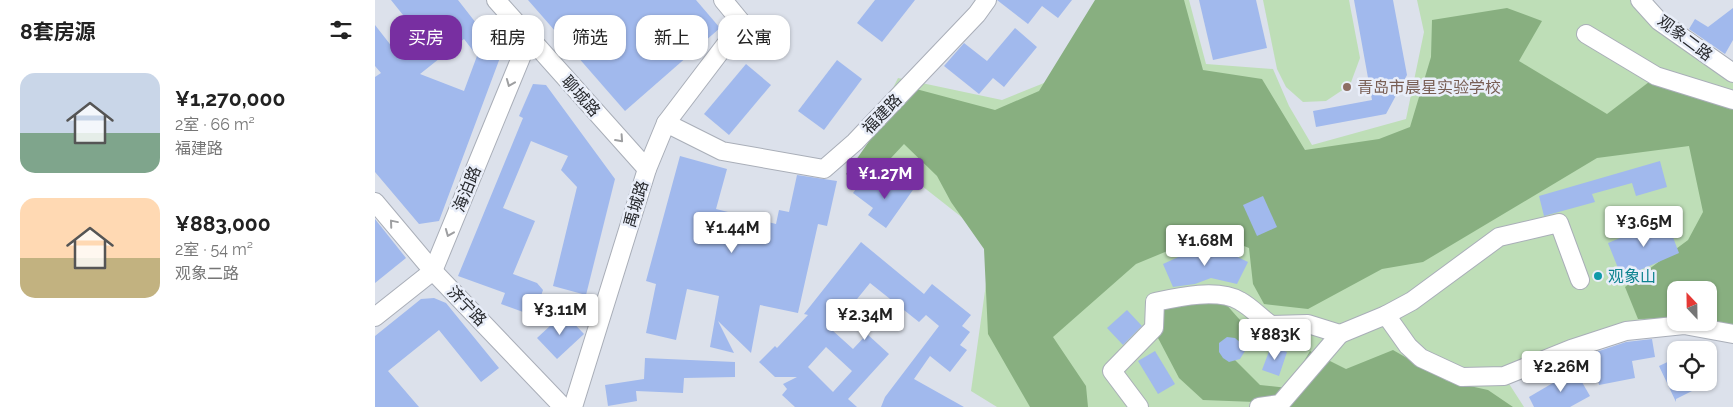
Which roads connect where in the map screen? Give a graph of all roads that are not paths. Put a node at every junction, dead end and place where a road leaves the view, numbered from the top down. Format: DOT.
graph roads {
  1 [pos="496,0"];
  2 [pos="723,0"];
  3 [pos="987,0"];
  4 [pos="1639,0"];
  5 [pos="509,15"];
  6 [pos="1586,34"];
  7 [pos="544,55"];
  8 [pos="520,60"];
  9 [pos="1733,73"];
  10 [pos="1733,100"];
  11 [pos="666,123"];
  12 [pos="647,169"];
  13 [pos="375,202"];
  14 [pos="433,271"];
  15 [pos="1581,280"];
  16 [pos="1386,315"];
  17 [pos="375,317"];
  18 [pos="1340,334"];
  19 [pos="1733,334"];
  20 [pos="563,407"];
  21 [pos="573,407"];
  22 [pos="1139,407"];
  23 [pos="1259,407"];
  1 -- 5 [label="street, 聊城路"];
  2 -- 11 [label="street, 禹城路"];
  3 -- 11 [label="street, 福建路"];
  4 -- 9 [label="street, 观象二路"];
  6 -- 10 [label="street"];
  7 -- 12 [label="street, 聊城路, one-way"];
  8 -- 14 [label="street, 海泊路, one-way"];
  11 -- 12 [label="street, 禹城路"];
  12 -- 21 [label="street, 禹城路"];
  14 -- 13 [label="street, 济宁路, one-way"];
  14 -- 17 [label="street, 海泊路"];
  14 -- 20 [label="street, 济宁路"];
  15 -- 16 [label="street"];
  16 -- 18 [label="street"];
  16 -- 19 [label="street"];
  18 -- 22 [label="street"];
  18 -- 23 [label="street"];
}
